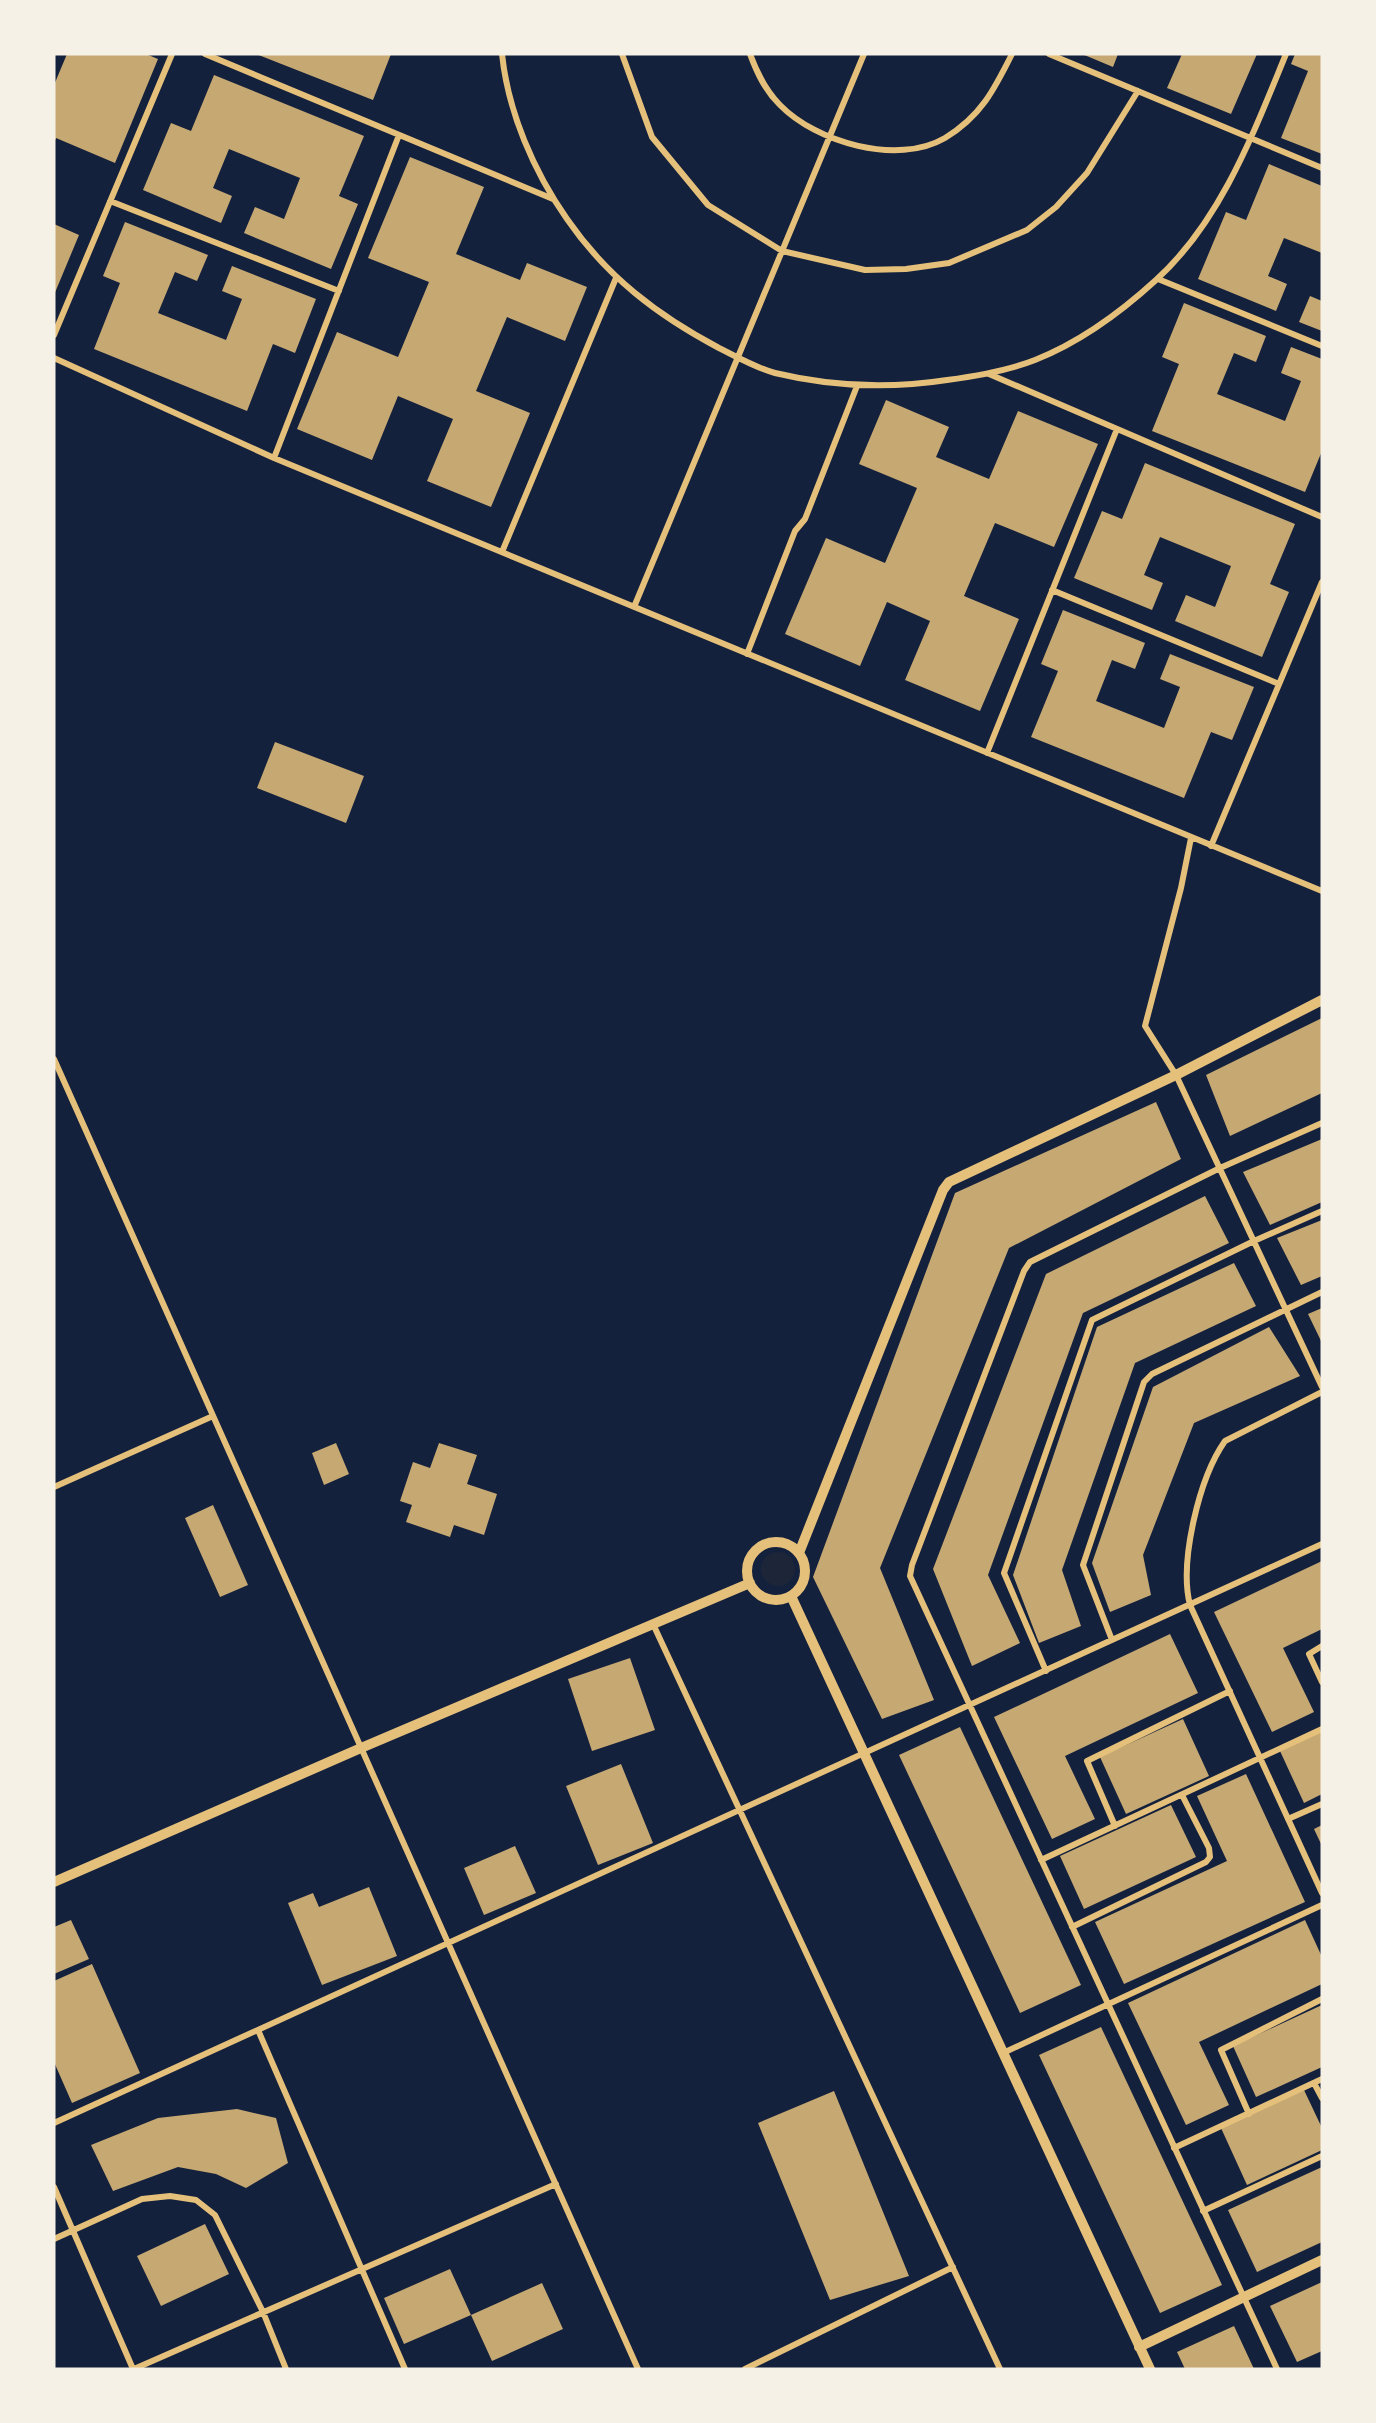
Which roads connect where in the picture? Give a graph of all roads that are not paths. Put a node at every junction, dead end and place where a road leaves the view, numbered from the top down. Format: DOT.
graph roads {
  1 [pos="172,54"];
  2 [pos="205,54"];
  3 [pos="502,54"];
  4 [pos="622,54"];
  5 [pos="750,54"];
  6 [pos="864,54"];
  7 [pos="1012,54"];
  8 [pos="1049,54"];
  9 [pos="1286,54"];
  10 [pos="1138,91"];
  11 [pos="399,135"];
  12 [pos="830,137"];
  13 [pos="1251,138"];
  14 [pos="1322,168"];
  15 [pos="552,198"];
  16 [pos="110,201"];
  17 [pos="783,251"];
  18 [pos="616,278"];
  19 [pos="1158,279"];
  20 [pos="339,291"];
  21 [pos="54,335"];
  22 [pos="1322,346"];
  23 [pos="54,358"];
  24 [pos="738,358"];
  25 [pos="989,374"];
  26 [pos="857,386"];
  27 [pos="1117,429"];
  28 [pos="274,458"];
  29 [pos="1322,517"];
  30 [pos="502,552"];
  31 [pos="1322,582"];
  32 [pos="1052,590"];
  33 [pos="634,607"];
  34 [pos="747,654"];
  35 [pos="1279,684"];
  36 [pos="987,753"];
  37 [pos="1191,838"];
  38 [pos="1211,846"];
  39 [pos="1322,891"];
  40 [pos="1322,1000"];
  41 [pos="54,1059"];
  42 [pos="1176,1075"];
  43 [pos="1322,1124"];
  44 [pos="1220,1168"];
  45 [pos="1322,1211"];
  46 [pos="1254,1241"];
  47 [pos="1322,1292"];
  48 [pos="1285,1308"];
  49 [pos="1322,1387"];
  50 [pos="1322,1392"];
  51 [pos="213,1416"];
  52 [pos="54,1487"];
  53 [pos="1322,1544"];
  54 [pos="799,1553"];
  55 [pos="750,1583"];
  56 [pos="791,1596"];
  57 [pos="1190,1605"];
  58 [pos="653,1624"];
  59 [pos="1112,1640"];
  60 [pos="1322,1646"];
  61 [pos="1046,1671"];
  62 [pos="1322,1682"];
  63 [pos="1230,1691"];
  64 [pos="970,1706"];
  65 [pos="1322,1729"];
  66 [pos="361,1748"];
  67 [pos="865,1754"];
  68 [pos="1260,1758"];
  69 [pos="1182,1795"];
  70 [pos="1322,1804"];
  71 [pos="740,1811"];
  72 [pos="1288,1819"];
  73 [pos="1115,1826"];
  74 [pos="1041,1860"];
  75 [pos="54,1882"];
  76 [pos="1322,1893"];
  77 [pos="1322,1905"];
  78 [pos="1072,1927"];
  79 [pos="448,1944"];
  80 [pos="1322,1999"];
  81 [pos="1108,2005"];
  82 [pos="258,2030"];
  83 [pos="1003,2053"];
  84 [pos="1322,2079"];
  85 [pos="1314,2083"];
  86 [pos="1322,2098"];
  87 [pos="1249,2114"];
  88 [pos="54,2123"];
  89 [pos="1174,2148"];
  90 [pos="1322,2156"];
  91 [pos="556,2184"];
  92 [pos="54,2187"];
  93 [pos="1203,2211"];
  94 [pos="73,2230"];
  95 [pos="54,2239"];
  96 [pos="1322,2260"];
  97 [pos="953,2267"];
  98 [pos="362,2270"];
  99 [pos="1243,2298"];
  100 [pos="263,2313"];
  101 [pos="1139,2347"];
  102 [pos="134,2369"];
  103 [pos="286,2369"];
  104 [pos="405,2369"];
  105 [pos="638,2369"];
  106 [pos="745,2369"];
  107 [pos="1000,2369"];
  108 [pos="1150,2369"];
  109 [pos="1277,2369"];
  1 -- 16 [label="street"];
  2 -- 11 [label="street"];
  3 -- 15 [label="street"];
  4 -- 17 [label="street"];
  5 -- 12 [label="street"];
  6 -- 12 [label="street"];
  7 -- 12 [label="street"];
  8 -- 10 [label="street"];
  9 -- 13 [label="street"];
  10 -- 13 [label="street"];
  10 -- 17 [label="street"];
  11 -- 15 [label="street"];
  11 -- 20 [label="street"];
  12 -- 17 [label="street"];
  13 -- 14 [label="street"];
  13 -- 19 [label="street"];
  15 -- 18 [label="street"];
  16 -- 20 [label="street"];
  16 -- 21 [label="street"];
  17 -- 24 [label="street"];
  18 -- 24 [label="street"];
  18 -- 30 [label="street"];
  19 -- 22 [label="street"];
  19 -- 25 [label="street"];
  20 -- 28 [label="street"];
  23 -- 28 [label="street"];
  24 -- 26 [label="street"];
  24 -- 33 [label="street"];
  25 -- 26 [label="street"];
  25 -- 27 [label="street"];
  26 -- 34 [label="street"];
  27 -- 29 [label="street"];
  27 -- 32 [label="street"];
  28 -- 30 [label="street"];
  30 -- 33 [label="street"];
  31 -- 35 [label="street"];
  32 -- 35 [label="street"];
  32 -- 36 [label="street"];
  33 -- 34 [label="street"];
  34 -- 36 [label="street"];
  35 -- 38 [label="street"];
  36 -- 37 [label="street"];
  37 -- 38 [label="street"];
  37 -- 42 [label="street"];
  38 -- 39 [label="street"];
  40 -- 42 [label="street"];
  41 -- 51 [label="street"];
  42 -- 44 [label="street"];
  42 -- 54 [label="street"];
  43 -- 44 [label="street"];
  44 -- 46 [label="street"];
  44 -- 64 [label="street"];
  45 -- 46 [label="street"];
  46 -- 48 [label="street"];
  46 -- 61 [label="street"];
  47 -- 48 [label="street"];
  48 -- 49 [label="street"];
  48 -- 59 [label="street"];
  50 -- 57 [label="street"];
  51 -- 52 [label="street"];
  51 -- 66 [label="street"];
  53 -- 57 [label="street"];
  54 -- 55 [label="street"];
  54 -- 56 [label="street"];
  55 -- 56 [label="street"];
  55 -- 58 [label="street"];
  56 -- 67 [label="street"];
  57 -- 59 [label="street"];
  57 -- 63 [label="street"];
  58 -- 66 [label="street"];
  58 -- 71 [label="street"];
  59 -- 61 [label="street"];
  60 -- 62 [label="street"];
  61 -- 64 [label="street"];
  63 -- 68 [label="street"];
  63 -- 73 [label="street"];
  64 -- 67 [label="street"];
  64 -- 74 [label="street"];
  65 -- 68 [label="street"];
  66 -- 75 [label="street"];
  66 -- 79 [label="street"];
  67 -- 71 [label="street"];
  67 -- 83 [label="street"];
  68 -- 69 [label="street"];
  68 -- 72 [label="street"];
  69 -- 73 [label="street"];
  69 -- 78 [label="street"];
  70 -- 72 [label="street"];
  71 -- 79 [label="street"];
  71 -- 97 [label="street"];
  72 -- 76 [label="street"];
  73 -- 74 [label="street"];
  74 -- 78 [label="street"];
  77 -- 81 [label="street"];
  78 -- 81 [label="street"];
  79 -- 82 [label="street"];
  79 -- 91 [label="street"];
  80 -- 87 [label="street"];
  81 -- 83 [label="street"];
  81 -- 89 [label="street"];
  82 -- 88 [label="street"];
  82 -- 98 [label="street"];
  83 -- 101 [label="street"];
  84 -- 85 [label="street"];
  85 -- 86 [label="street"];
  85 -- 87 [label="street"];
  87 -- 89 [label="street"];
  89 -- 93 [label="street"];
  90 -- 93 [label="street"];
  91 -- 98 [label="street"];
  91 -- 105 [label="street"];
  92 -- 94 [label="street"];
  93 -- 99 [label="street"];
  94 -- 95 [label="street"];
  94 -- 100 [label="street"];
  94 -- 102 [label="street"];
  96 -- 99 [label="street"];
  97 -- 106 [label="street"];
  97 -- 107 [label="street"];
  98 -- 100 [label="street"];
  98 -- 104 [label="street"];
  99 -- 101 [label="street"];
  99 -- 109 [label="street"];
  100 -- 102 [label="street"];
  100 -- 103 [label="street"];
  101 -- 108 [label="street"];
}
